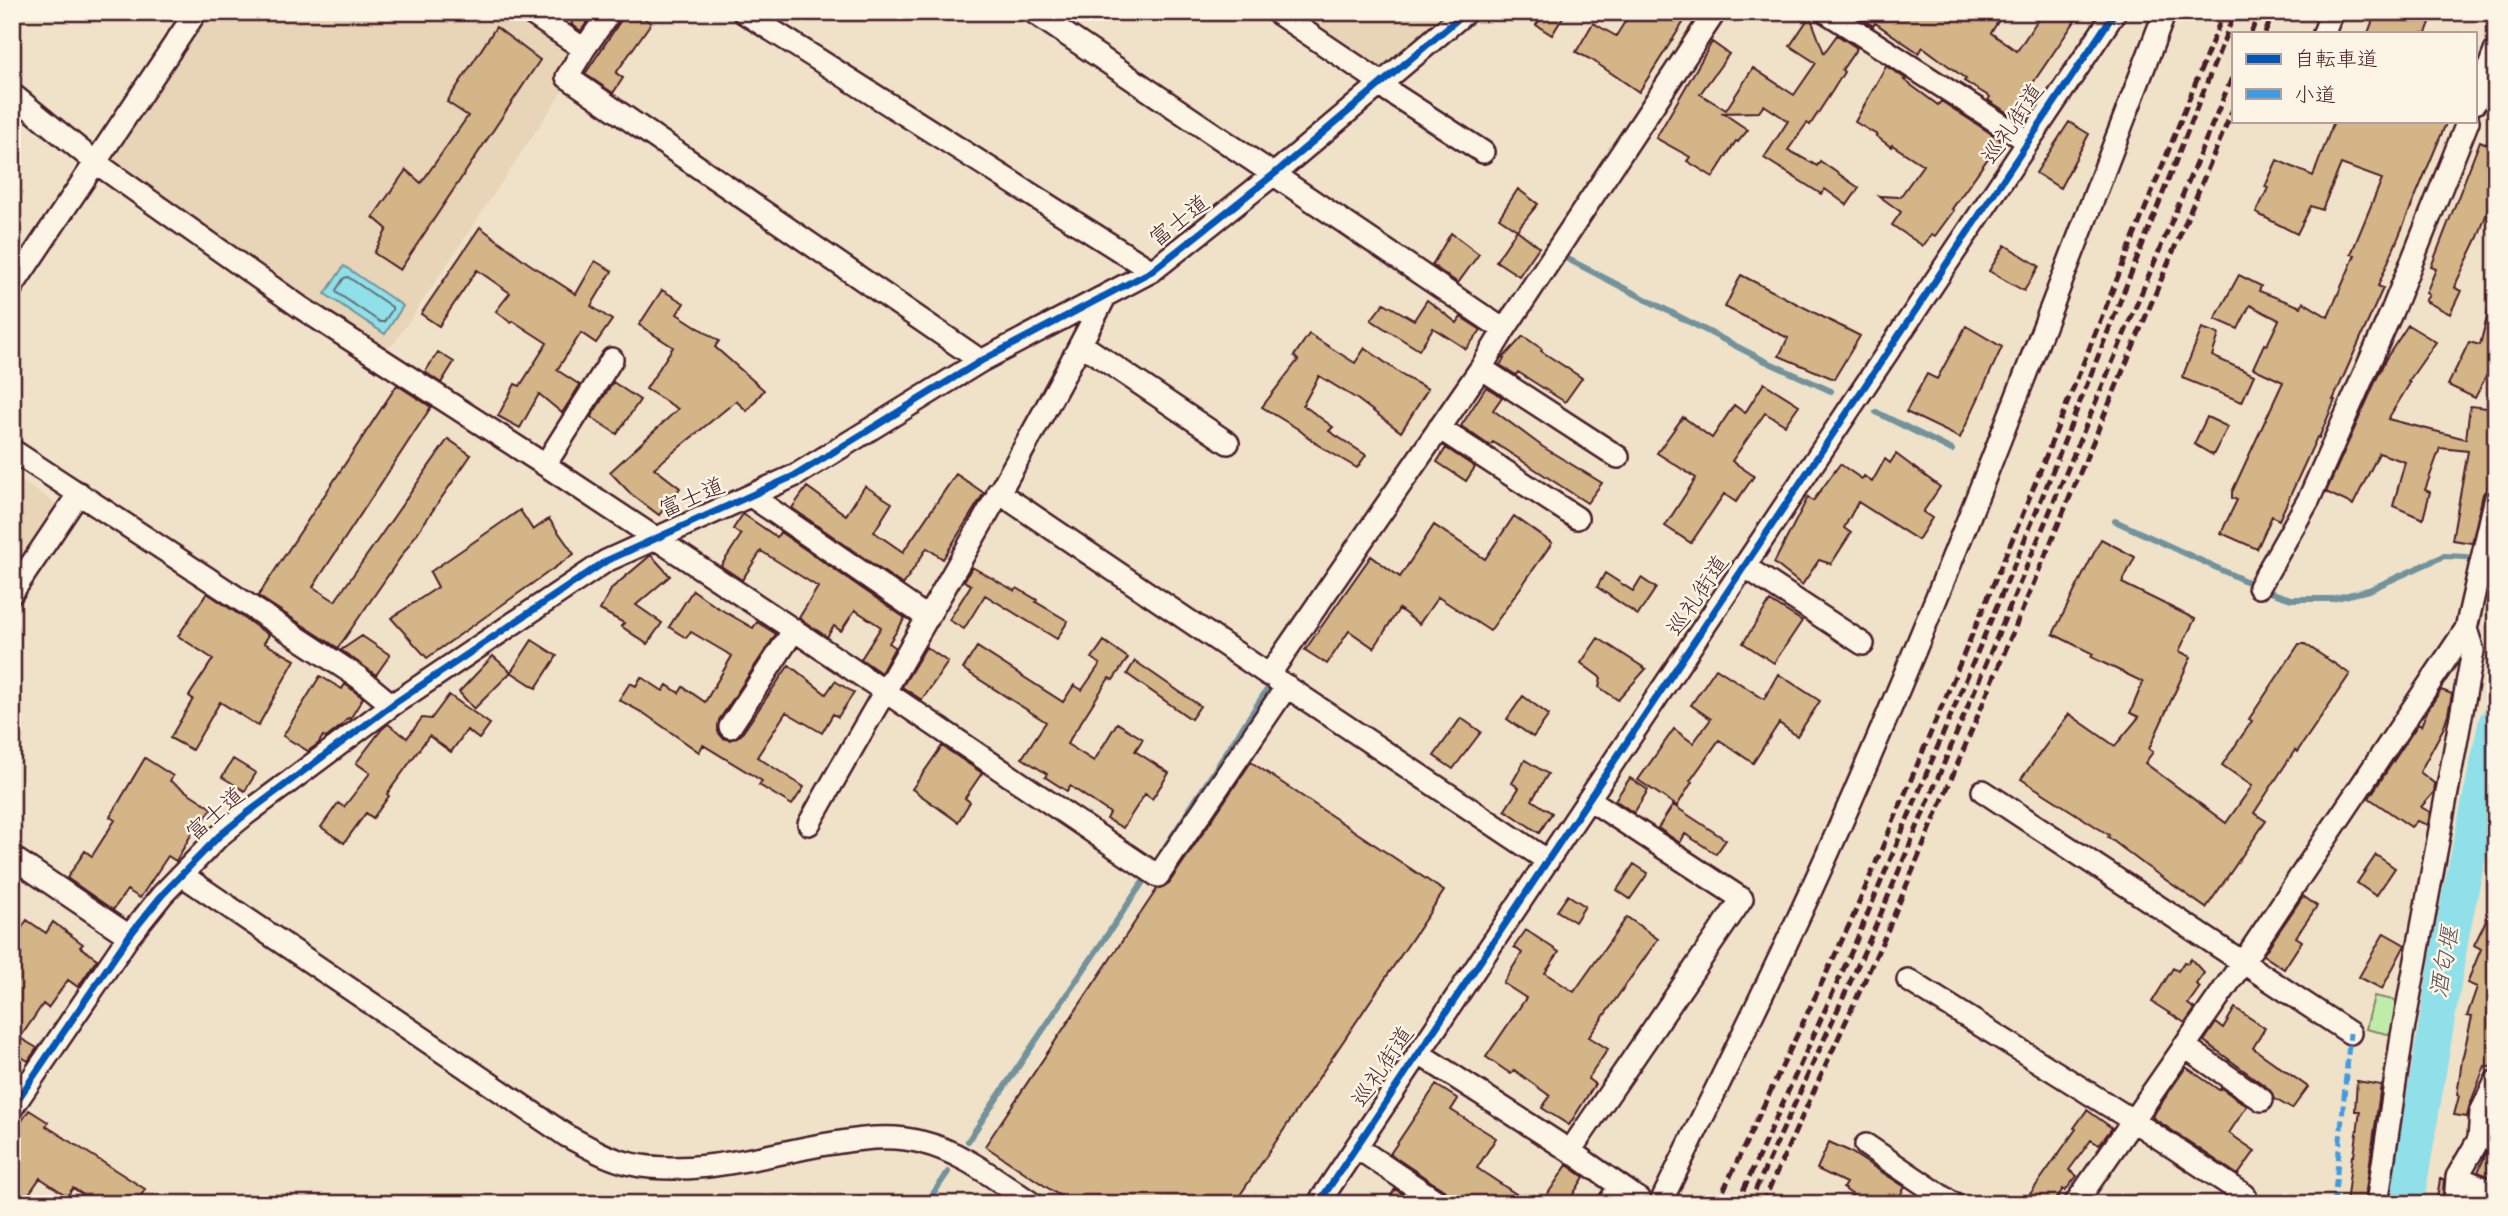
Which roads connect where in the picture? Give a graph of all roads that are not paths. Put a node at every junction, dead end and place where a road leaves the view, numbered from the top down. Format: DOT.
graph roads {
  1 [pos="196,12"];
  2 [pos="529,12"];
  3 [pos="610,12"];
  4 [pos="743,12"];
  5 [pos="1033,12"];
  6 [pos="1276,12"];
  7 [pos="1466,12"];
  8 [pos="1715,12"];
  9 [pos="1826,12"];
  10 [pos="2115,12"];
  11 [pos="2165,12"];
  12 [pos="2332,12"];
  13 [pos="2324,32"];
  14 [pos="584,49"];
  15 [pos="2496,49"];
  16 [pos="1382,85"];
  17 [pos="12,94"];
  18 [pos="2476,100"];
  19 [pos="2468,122"];
  20 [pos="2027,141"];
  21 [pos="1483,152"];
  22 [pos="95,162"];
  23 [pos="1273,175"];
  24 [pos="1152,271"];
  25 [pos="12,287"];
  26 [pos="1105,295"];
  27 [pos="1504,330"];
  28 [pos="1081,344"];
  29 [pos="612,359"];
  30 [pos="981,361"];
  31 [pos="1481,368"];
  32 [pos="1439,428"];
  33 [pos="1228,443"];
  34 [pos="12,450"];
  35 [pos="1618,457"];
  36 [pos="545,464"];
  37 [pos="998,492"];
  38 [pos="79,493"];
  39 [pos="751,496"];
  40 [pos="2496,497"];
  41 [pos="1577,517"];
  42 [pos="653,538"];
  43 [pos="1744,566"];
  44 [pos="2259,587"];
  45 [pos="12,593"];
  46 [pos="928,618"];
  47 [pos="2466,629"];
  48 [pos="794,630"];
  49 [pos="1863,643"];
  50 [pos="1278,681"];
  51 [pos="884,691"];
  52 [pos="392,705"];
  53 [pos="730,727"];
  54 [pos="1983,790"];
  55 [pos="1589,799"];
  56 [pos="809,824"];
  57 [pos="12,857"];
  58 [pos="1548,861"];
  59 [pos="181,875"];
  60 [pos="129,936"];
  61 [pos="2242,962"];
  62 [pos="1908,980"];
  63 [pos="2350,1033"];
  64 [pos="2184,1046"];
  65 [pos="1418,1053"];
  66 [pos="2496,1081"];
  67 [pos="2262,1100"];
  68 [pos="12,1108"];
  69 [pos="2133,1120"];
  70 [pos="1867,1145"];
  71 [pos="1356,1147"];
  72 [pos="1570,1151"];
  73 [pos="2457,1177"];
  74 [pos="1620,1186"];
  75 [pos="2496,1194"];
  76 [pos="2245,1195"];
  77 [pos="1650,1202"];
  78 [pos="1033,1204"];
  79 [pos="1318,1204"];
  80 [pos="1441,1204"];
  81 [pos="1608,1204"];
  82 [pos="1953,1204"];
  83 [pos="2075,1204"];
  84 [pos="2377,1204"];
  85 [pos="2455,1204"];
  1 -- 22 [label="street"];
  2 -- 14 [label="street"];
  3 -- 14 [label="street"];
  4 -- 24 [label="street"];
  5 -- 23 [label="street"];
  6 -- 16 [label="street"];
  7 -- 16 [label="street, 富士道"];
  8 -- 27 [label="street"];
  9 -- 20 [label="street"];
  10 -- 20 [label="street, 巡礼街道"];
  11 -- 77 [label="street"];
  12 -- 13 [label="street"];
  14 -- 30 [label="street"];
  15 -- 18 [label="street"];
  16 -- 21 [label="street"];
  16 -- 23 [label="street, 富士道"];
  17 -- 22 [label="street"];
  19 -- 44 [label="street"];
  20 -- 43 [label="street, 巡礼街道"];
  22 -- 25 [label="street"];
  22 -- 36 [label="street"];
  23 -- 24 [label="street, 富士道"];
  23 -- 27 [label="street"];
  24 -- 26 [label="street, 富士道"];
  26 -- 28 [label="street"];
  26 -- 30 [label="street, 富士道"];
  27 -- 31 [label="street"];
  28 -- 33 [label="street"];
  28 -- 37 [label="street"];
  29 -- 36 [label="street"];
  30 -- 39 [label="street, 富士道"];
  31 -- 32 [label="street"];
  31 -- 35 [label="street"];
  32 -- 41 [label="street"];
  32 -- 50 [label="street"];
  34 -- 38 [label="street"];
  36 -- 42 [label="street"];
  37 -- 46 [label="street"];
  37 -- 50 [label="street"];
  38 -- 45 [label="street"];
  38 -- 52 [label="street"];
  39 -- 42 [label="street, 富士道"];
  39 -- 46 [label="street"];
  40 -- 47 [label="street"];
  42 -- 48 [label="street"];
  42 -- 52 [label="street, 富士道"];
  43 -- 49 [label="street"];
  43 -- 55 [label="street, 巡礼街道"];
  46 -- 51 [label="street"];
  47 -- 61 [label="street"];
  47 -- 84 [label="street"];
  48 -- 51 [label="street"];
  48 -- 53 [label="street"];
  50 -- 51 [label="street"];
  50 -- 58 [label="street"];
  51 -- 56 [label="street"];
  52 -- 59 [label="street, 富士道"];
  54 -- 61 [label="street"];
  55 -- 58 [label="street, 巡礼街道"];
  55 -- 72 [label="street"];
  57 -- 60 [label="street"];
  58 -- 65 [label="street, 巡礼街道"];
  59 -- 60 [label="street, 富士道"];
  59 -- 78 [label="street"];
  60 -- 68 [label="street, 富士道"];
  61 -- 63 [label="street"];
  61 -- 64 [label="street"];
  62 -- 69 [label="street"];
  64 -- 67 [label="street"];
  64 -- 69 [label="street"];
  65 -- 71 [label="street, 巡礼街道"];
  65 -- 72 [label="street"];
  66 -- 73 [label="street"];
  69 -- 76 [label="street"];
  69 -- 83 [label="street"];
  70 -- 82 [label="street"];
  71 -- 79 [label="street, 巡礼街道"];
  71 -- 80 [label="street"];
  72 -- 74 [label="street"];
  73 -- 75 [label="street"];
  73 -- 85 [label="street"];
  74 -- 77 [label="street"];
  74 -- 81 [label="street"];
}
